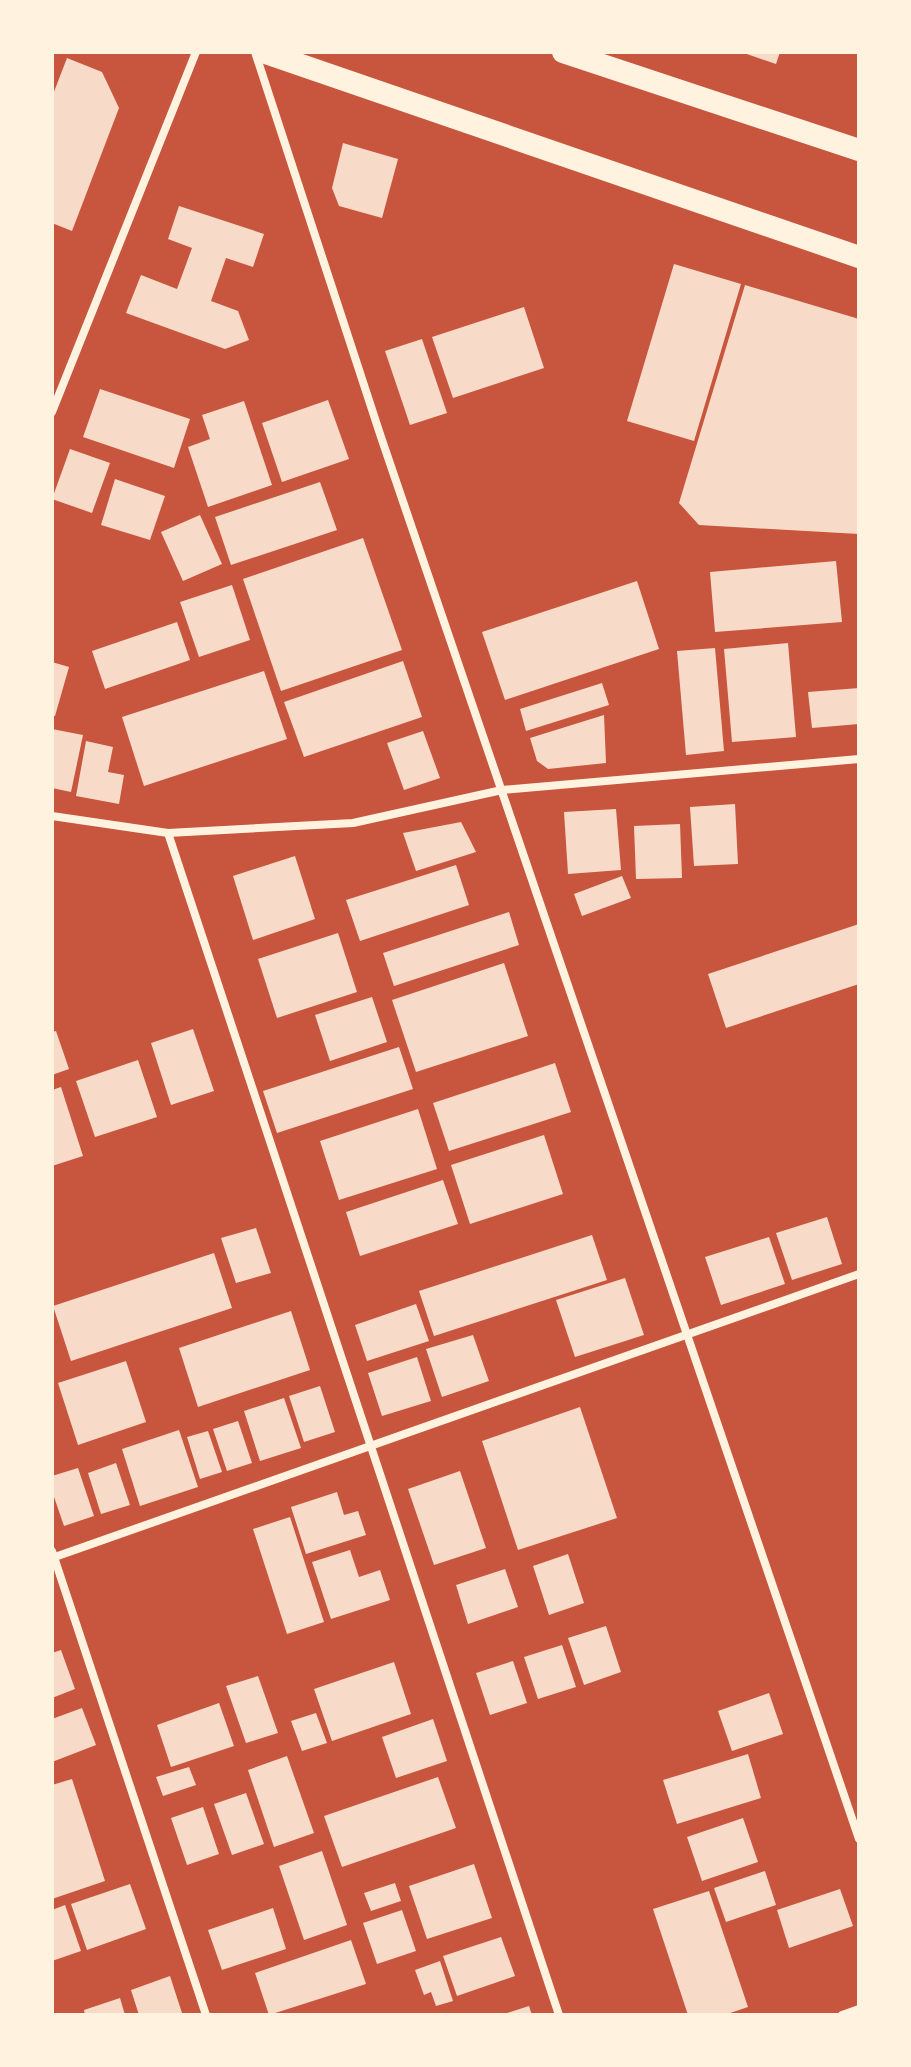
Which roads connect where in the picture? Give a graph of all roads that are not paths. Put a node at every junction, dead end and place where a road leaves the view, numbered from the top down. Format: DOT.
graph roads {
  1 [pos="196,52"];
  2 [pos="255,52"];
  3 [pos="263,52"];
  4 [pos="563,52"];
  5 [pos="859,150"];
  6 [pos="859,257"];
  7 [pos="52,412"];
  8 [pos="859,759"];
  9 [pos="502,790"];
  10 [pos="52,816"];
  11 [pos="168,833"];
  12 [pos="859,1274"];
  13 [pos="688,1335"];
  14 [pos="371,1448"];
  15 [pos="53,1555"];
  16 [pos="859,1839"];
  17 [pos="859,2009"];
  18 [pos="206,2015"];
  19 [pos="559,2015"];
  20 [pos="842,2015"];
  1 -- 7 [label="street"];
  2 -- 9 [label="street"];
  3 -- 6 [label="highway"];
  4 -- 5 [label="highway"];
  8 -- 9 [label="street"];
  9 -- 11 [label="street"];
  9 -- 13 [label="street"];
  10 -- 11 [label="street"];
  11 -- 14 [label="street"];
  12 -- 13 [label="street"];
  13 -- 14 [label="street"];
  13 -- 16 [label="street"];
  14 -- 15 [label="street"];
  14 -- 19 [label="street"];
  15 -- 18 [label="street"];
  17 -- 20 [label="street"];
}
